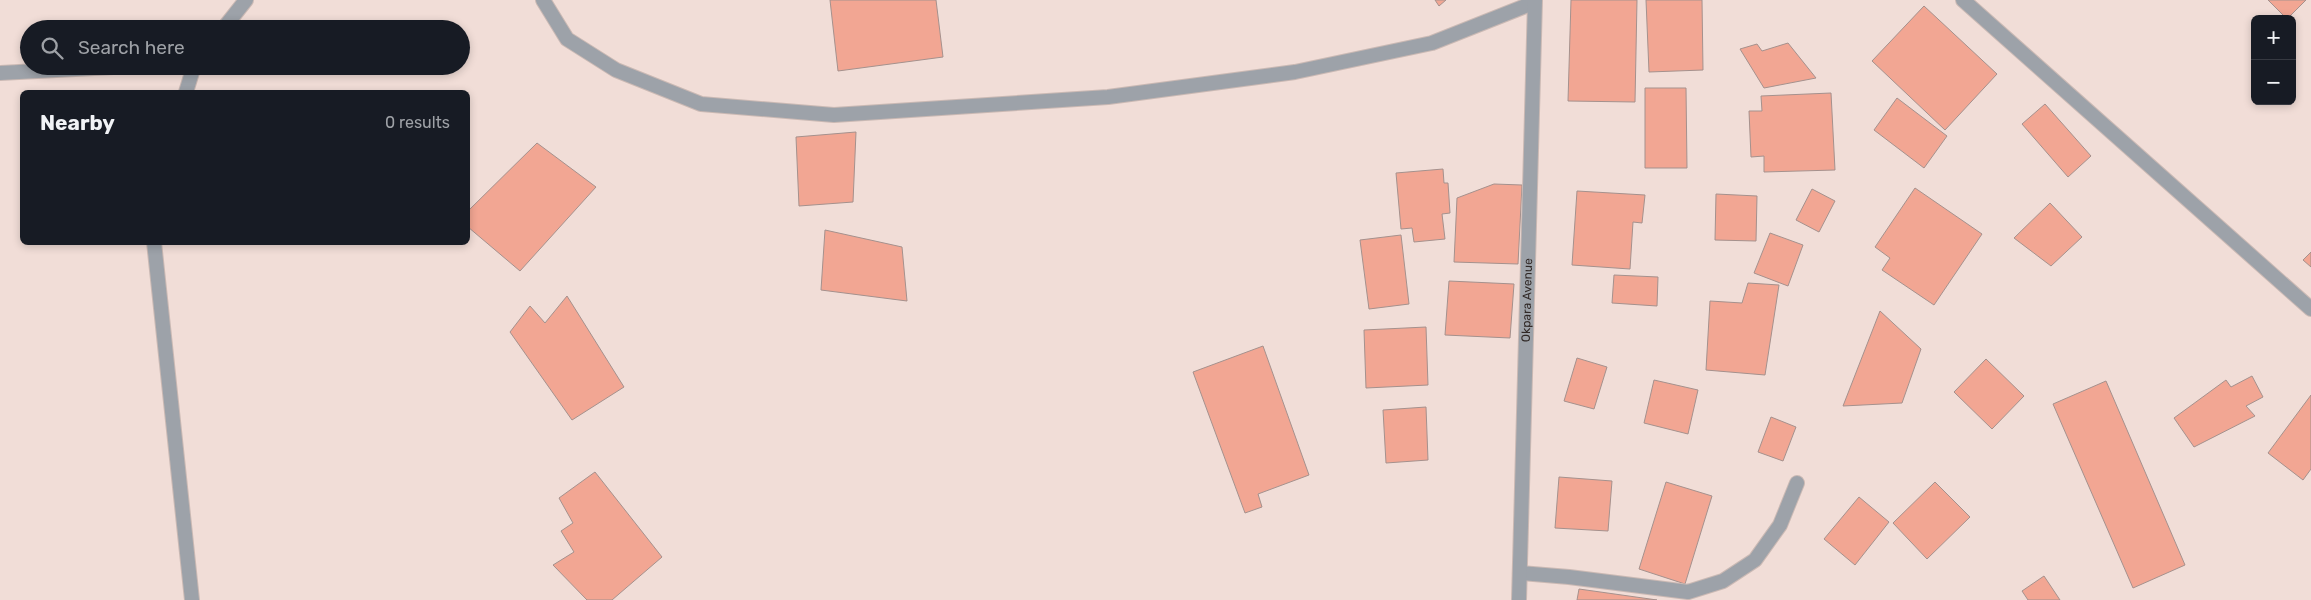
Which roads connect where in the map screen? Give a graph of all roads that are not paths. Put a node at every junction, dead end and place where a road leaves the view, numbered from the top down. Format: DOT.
graph roads {
  1 [pos="246,0"];
  2 [pos="543,0"];
  3 [pos="1964,0"];
  4 [pos="1534,1"];
  5 [pos="230,20"];
  6 [pos="20,72"];
  7 [pos="0,73"];
  8 [pos="191,75"];
  9 [pos="187,90"];
  10 [pos="154,245"];
  11 [pos="2311,310"];
  12 [pos="1797,482"];
  13 [pos="1520,573"];
  14 [pos="192,600"];
  15 [pos="1519,600"];
  1 -- 5 [label="street"];
  2 -- 4 [label="street"];
  3 -- 11 [label="street"];
  4 -- 13 [label="street, Okpara Avenue"];
  6 -- 7 [label="street"];
  8 -- 9 [label="street"];
  10 -- 14 [label="street"];
  12 -- 13 [label="street"];
  13 -- 15 [label="street, Okpara Avenue"];
}
